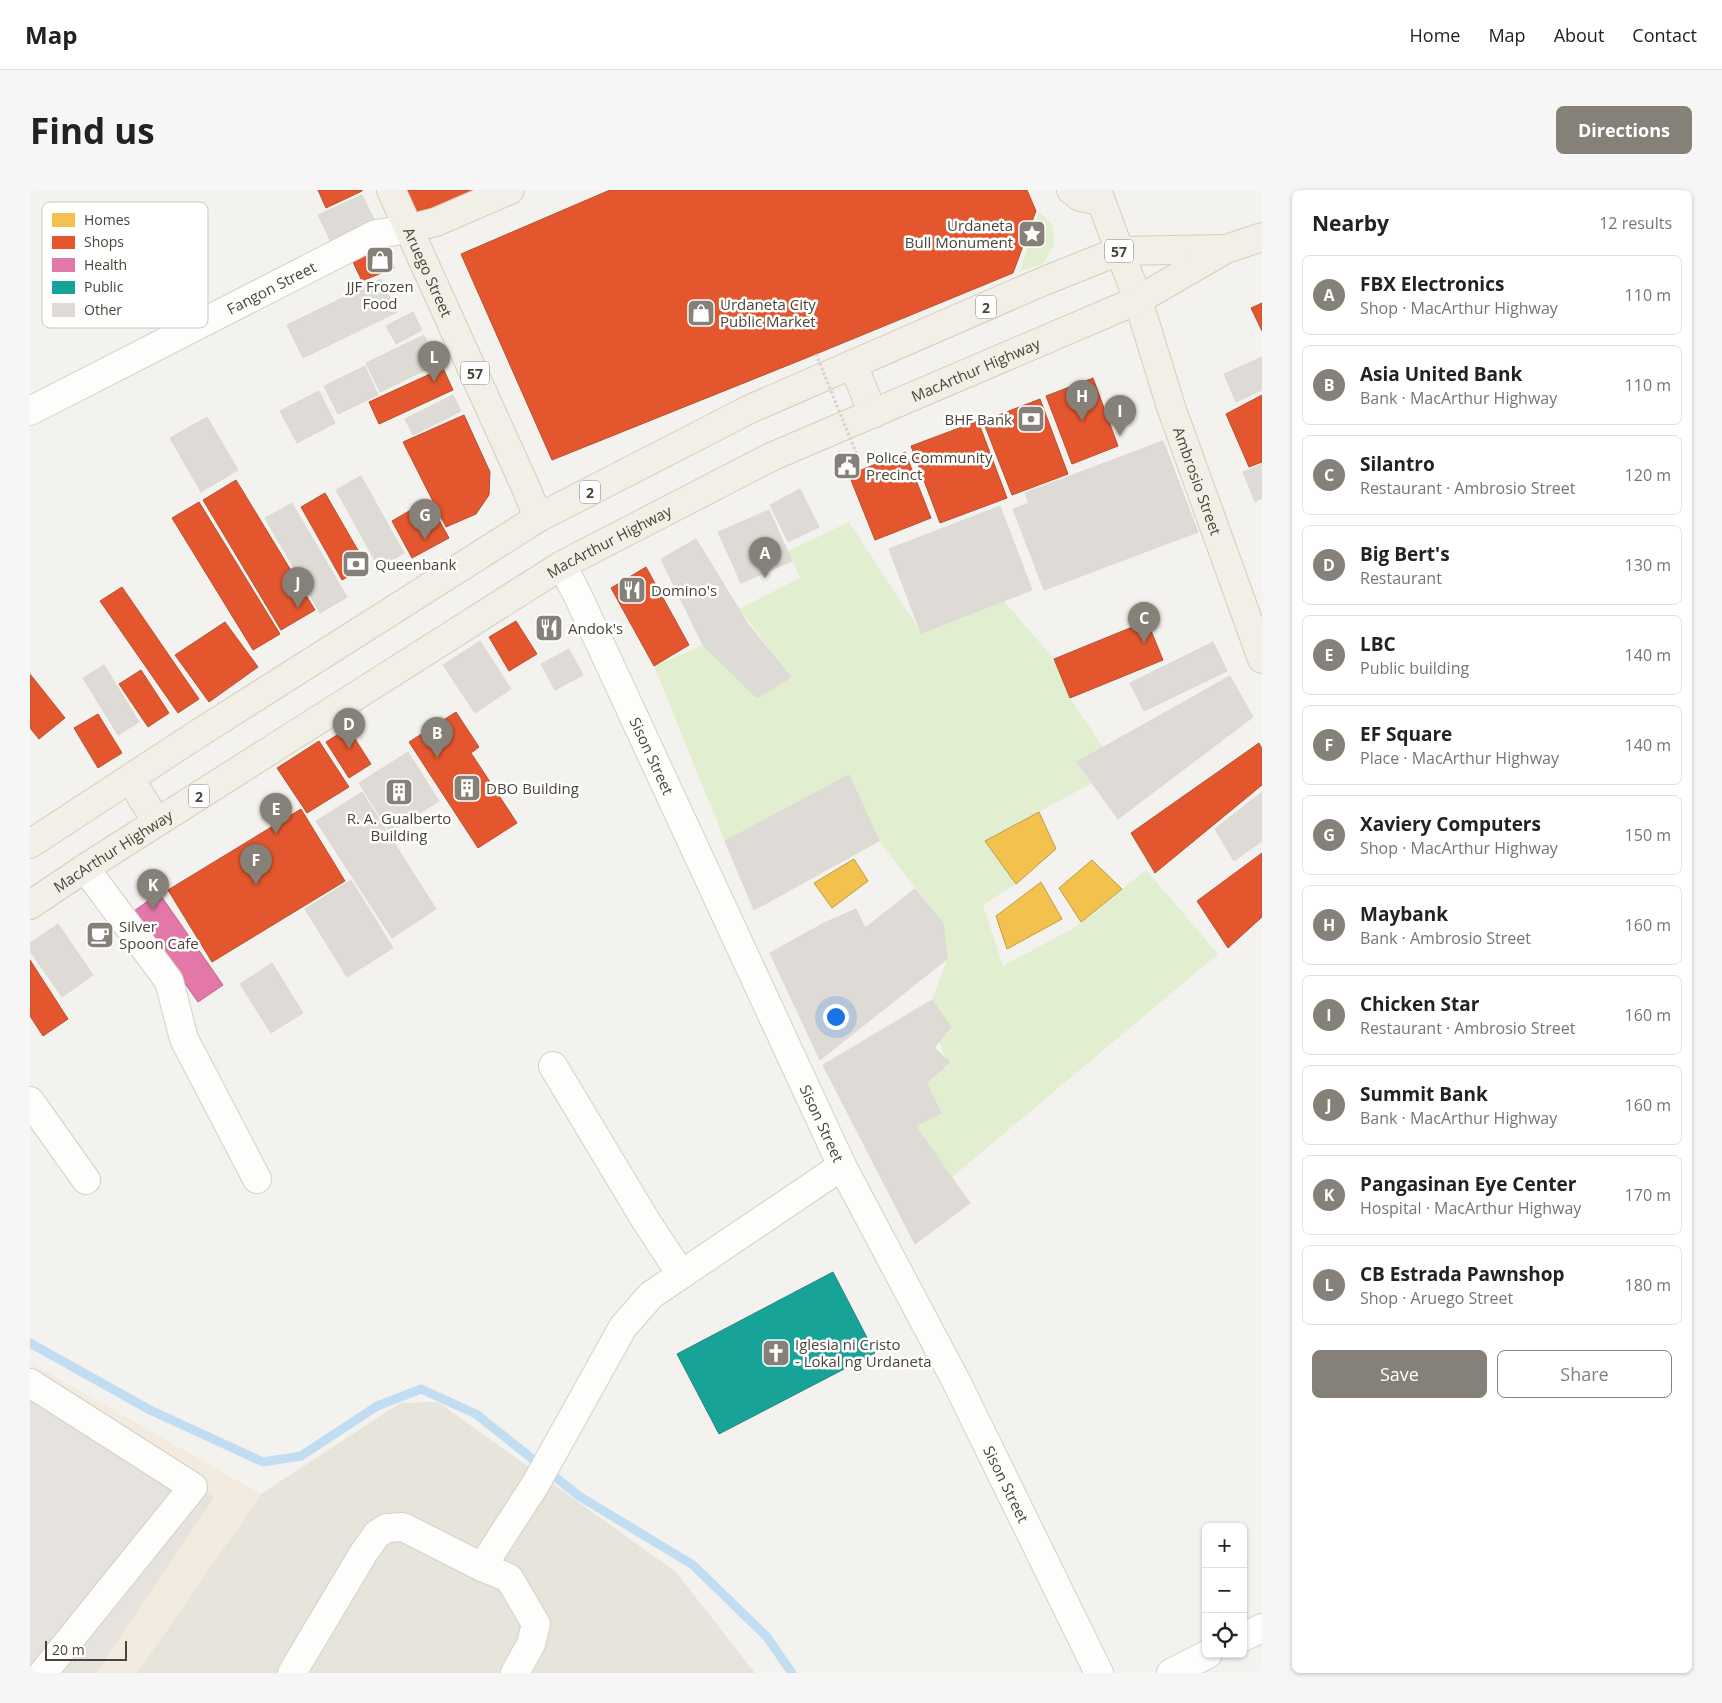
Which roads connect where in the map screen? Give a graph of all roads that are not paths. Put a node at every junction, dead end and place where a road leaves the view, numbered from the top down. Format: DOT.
graph roads {
  1 [pos="390,190"];
  2 [pos="510,190"];
  3 [pos="1071,190"];
  4 [pos="1099,196"];
  5 [pos="409,229"];
  6 [pos="1262,237"];
  7 [pos="1226,248"];
  8 [pos="1119,250"];
  9 [pos="1138,300"];
  10 [pos="208,320"];
  11 [pos="192,328"];
  12 [pos="852,364"];
  13 [pos="30,411"];
  14 [pos="873,414"];
  15 [pos="538,518"];
  16 [pos="562,565"];
  17 [pos="1262,659"];
  18 [pos="130,778"];
  19 [pos="157,822"];
  20 [pos="30,844"];
  21 [pos="85,868"];
  22 [pos="30,905"];
  23 [pos="553,1066"];
  24 [pos="30,1101"];
  25 [pos="842,1166"];
  26 [pos="257,1179"];
  27 [pos="86,1180"];
  28 [pos="680,1274"];
  29 [pos="30,1383"];
  30 [pos="482,1567"];
  31 [pos="1262,1628"];
  32 [pos="1247,1635"];
  33 [pos="1202,1657"];
  34 [pos="43,1673"];
  35 [pos="292,1673"];
  36 [pos="515,1673"];
  37 [pos="1099,1673"];
  38 [pos="1170,1673"];
  1 -- 5 [label="main road, Aruego Street / 57"];
  2 -- 5 [label="main road"];
  3 -- 4 [label="main road"];
  4 -- 8 [label="main road, 57"];
  5 -- 10 [label="street, Fangon Street"];
  5 -- 15 [label="main road, Aruego Street / 57"];
  6 -- 7 [label="main road, MacArthur Highway / 2"];
  7 -- 8 [label="main road, MacArthur Highway / 2"];
  7 -- 9 [label="main road, MacArthur Highway / 2"];
  8 -- 9 [label="main road, 57"];
  8 -- 12 [label="main road, MacArthur Highway / 2"];
  9 -- 14 [label="main road, MacArthur Highway / 2"];
  9 -- 17 [label="main road, Ambrosio Street"];
  11 -- 13 [label="street, Fangon Street"];
  12 -- 14 [label="main road"];
  12 -- 15 [label="main road, MacArthur Highway / 2"];
  14 -- 16 [label="main road, MacArthur Highway / 2"];
  15 -- 18 [label="main road, MacArthur Highway / 2"];
  16 -- 19 [label="main road, MacArthur Highway / 2"];
  16 -- 25 [label="street, Sison Street"];
  18 -- 19 [label="main road"];
  18 -- 20 [label="main road, MacArthur Highway / 2"];
  19 -- 21 [label="main road, MacArthur Highway / 2"];
  21 -- 22 [label="main road, MacArthur Highway / 2"];
  21 -- 26 [label="street"];
  23 -- 28 [label="street"];
  24 -- 27 [label="street"];
  25 -- 28 [label="street"];
  25 -- 37 [label="street, Sison Street"];
  28 -- 30 [label="street"];
  29 -- 34 [label="street"];
  30 -- 35 [label="street"];
  30 -- 36 [label="street"];
  31 -- 32 [label="street"];
  33 -- 38 [label="street"];
}
